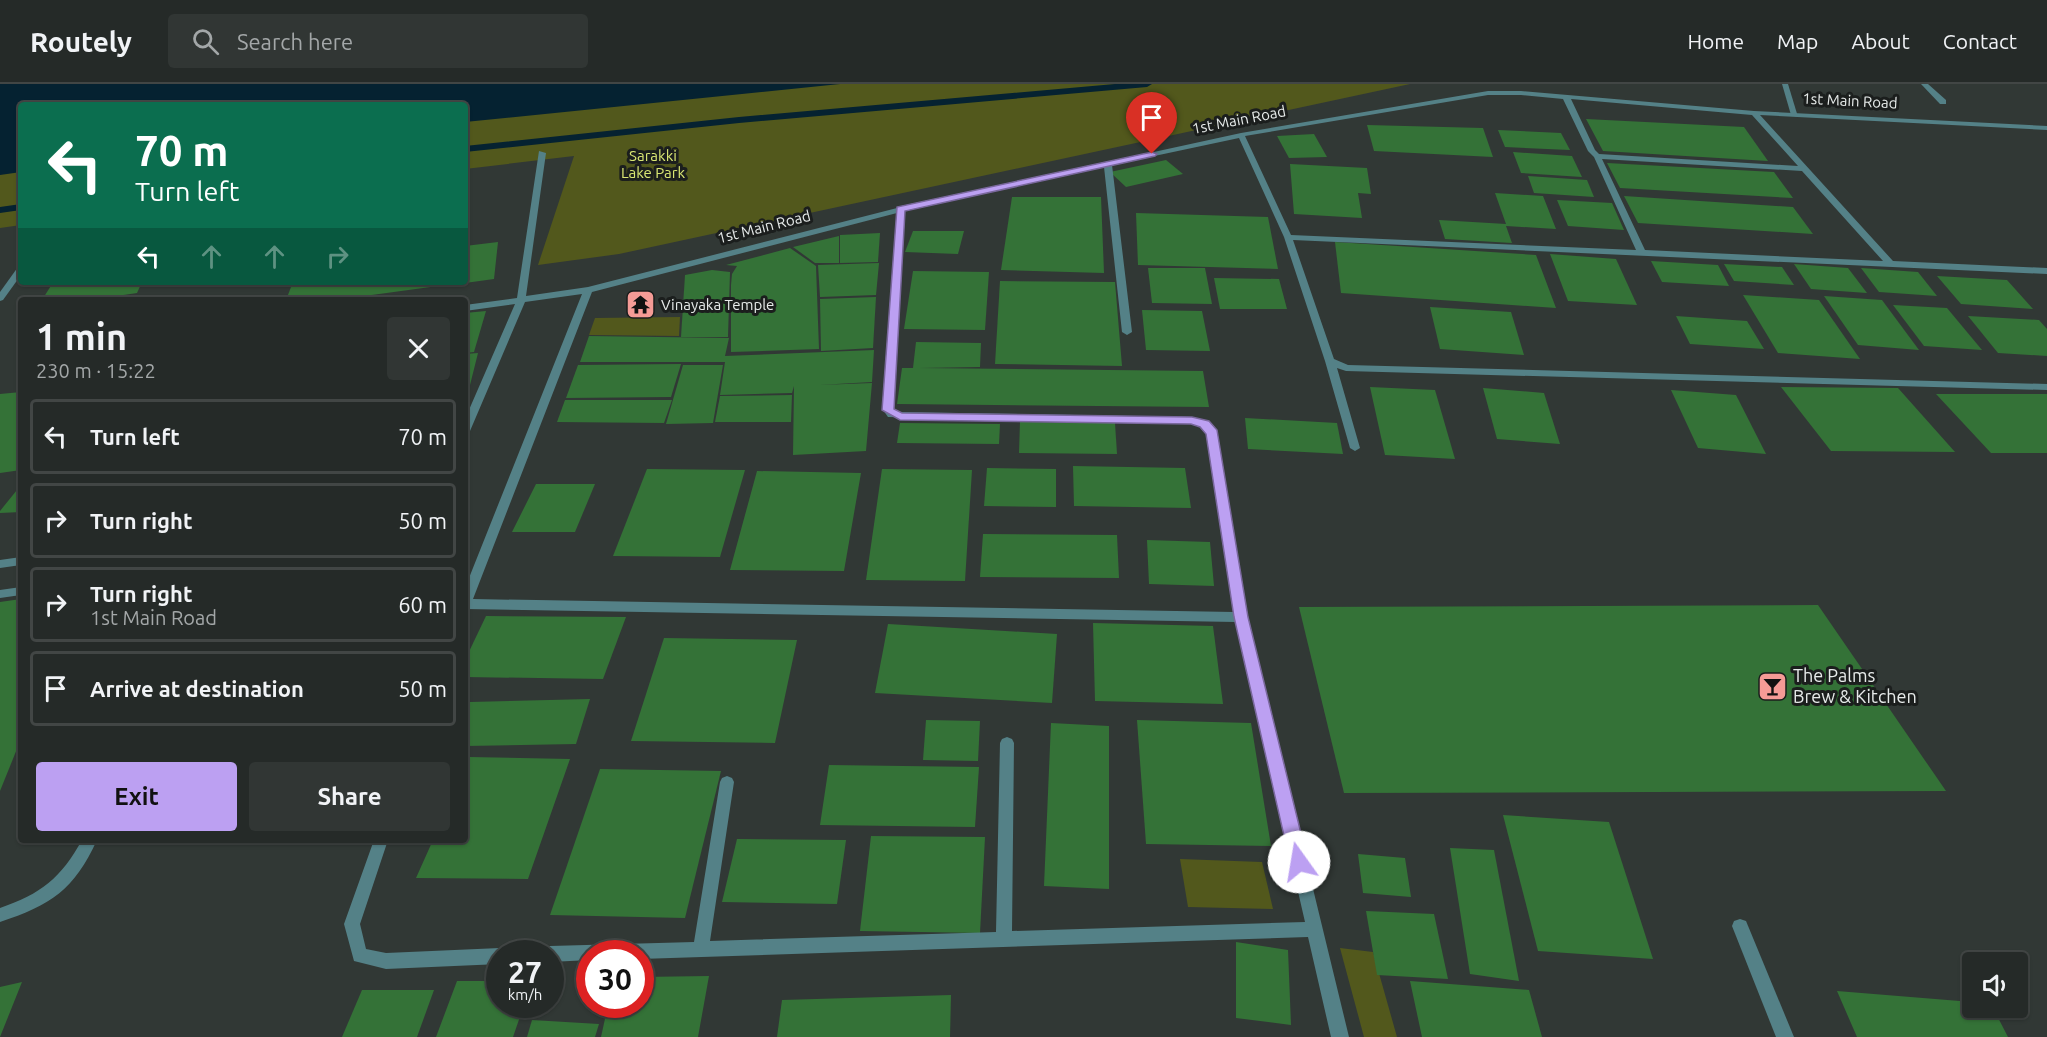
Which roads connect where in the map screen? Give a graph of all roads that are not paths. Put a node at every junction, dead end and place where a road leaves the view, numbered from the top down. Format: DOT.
graph roads {
  1 [pos="1785,84"];
  2 [pos="1924,84"];
  3 [pos="1566,97"];
  4 [pos="1943,102"];
  5 [pos="1754,113"];
  6 [pos="1796,115"];
  7 [pos="2047,128"];
  8 [pos="1241,135"];
  9 [pos="542,153"];
  10 [pos="1598,156"];
  11 [pos="1108,164"];
  12 [pos="1805,169"];
  13 [pos="901,209"];
  14 [pos="1288,237"];
  15 [pos="1642,253"];
  16 [pos="1890,263"];
  17 [pos="2047,271"];
  18 [pos="18,273"];
  19 [pos="588,290"];
  20 [pos="0,298"];
  21 [pos="521,300"];
  22 [pos="468,308"];
  23 [pos="1127,332"];
  24 [pos="1330,361"];
  25 [pos="2047,387"];
  26 [pos="468,423"];
  27 [pos="1355,448"];
  28 [pos="18,561"];
  29 [pos="0,564"];
  30 [pos="18,591"];
  31 [pos="0,594"];
  32 [pos="468,596"];
  33 [pos="468,604"];
  34 [pos="1241,617"];
  35 [pos="1007,743"];
  36 [pos="727,782"];
  37 [pos="88,843"];
  38 [pos="380,843"];
  39 [pos="0,915"];
  40 [pos="1740,926"];
  41 [pos="1315,929"];
  42 [pos="1004,940"];
  43 [pos="700,948"];
  44 [pos="564,953"];
  45 [pos="486,957"];
  46 [pos="1340,1037"];
  47 [pos="1785,1037"];
  1 -- 6 [label="street"];
  2 -- 4 [label="street"];
  3 -- 5 [label="street, 1st Main Road"];
  3 -- 8 [label="street, 1st Main Road"];
  3 -- 10 [label="street"];
  5 -- 6 [label="street, 1st Main Road"];
  5 -- 12 [label="street"];
  6 -- 7 [label="street, 1st Main Road"];
  8 -- 11 [label="street, 1st Main Road"];
  8 -- 14 [label="street"];
  9 -- 21 [label="street"];
  10 -- 12 [label="street"];
  10 -- 15 [label="street"];
  11 -- 13 [label="street, 1st Main Road"];
  11 -- 23 [label="street"];
  12 -- 16 [label="street"];
  13 -- 19 [label="street, 1st Main Road"];
  13 -- 34 [label="street"];
  14 -- 15 [label="street"];
  14 -- 24 [label="street"];
  15 -- 16 [label="street"];
  16 -- 17 [label="street"];
  18 -- 20 [label="street"];
  19 -- 21 [label="street, 1st Main Road"];
  19 -- 32 [label="street"];
  21 -- 22 [label="street, 1st Main Road"];
  21 -- 26 [label="street"];
  24 -- 25 [label="street"];
  24 -- 27 [label="street"];
  28 -- 29 [label="street"];
  30 -- 31 [label="street"];
  33 -- 34 [label="street"];
  34 -- 41 [label="street"];
  35 -- 42 [label="street"];
  36 -- 43 [label="street"];
  37 -- 39 [label="street"];
  38 -- 45 [label="street"];
  40 -- 47 [label="street"];
  41 -- 42 [label="street"];
  41 -- 46 [label="street"];
  42 -- 43 [label="street"];
  43 -- 44 [label="street"];
}
